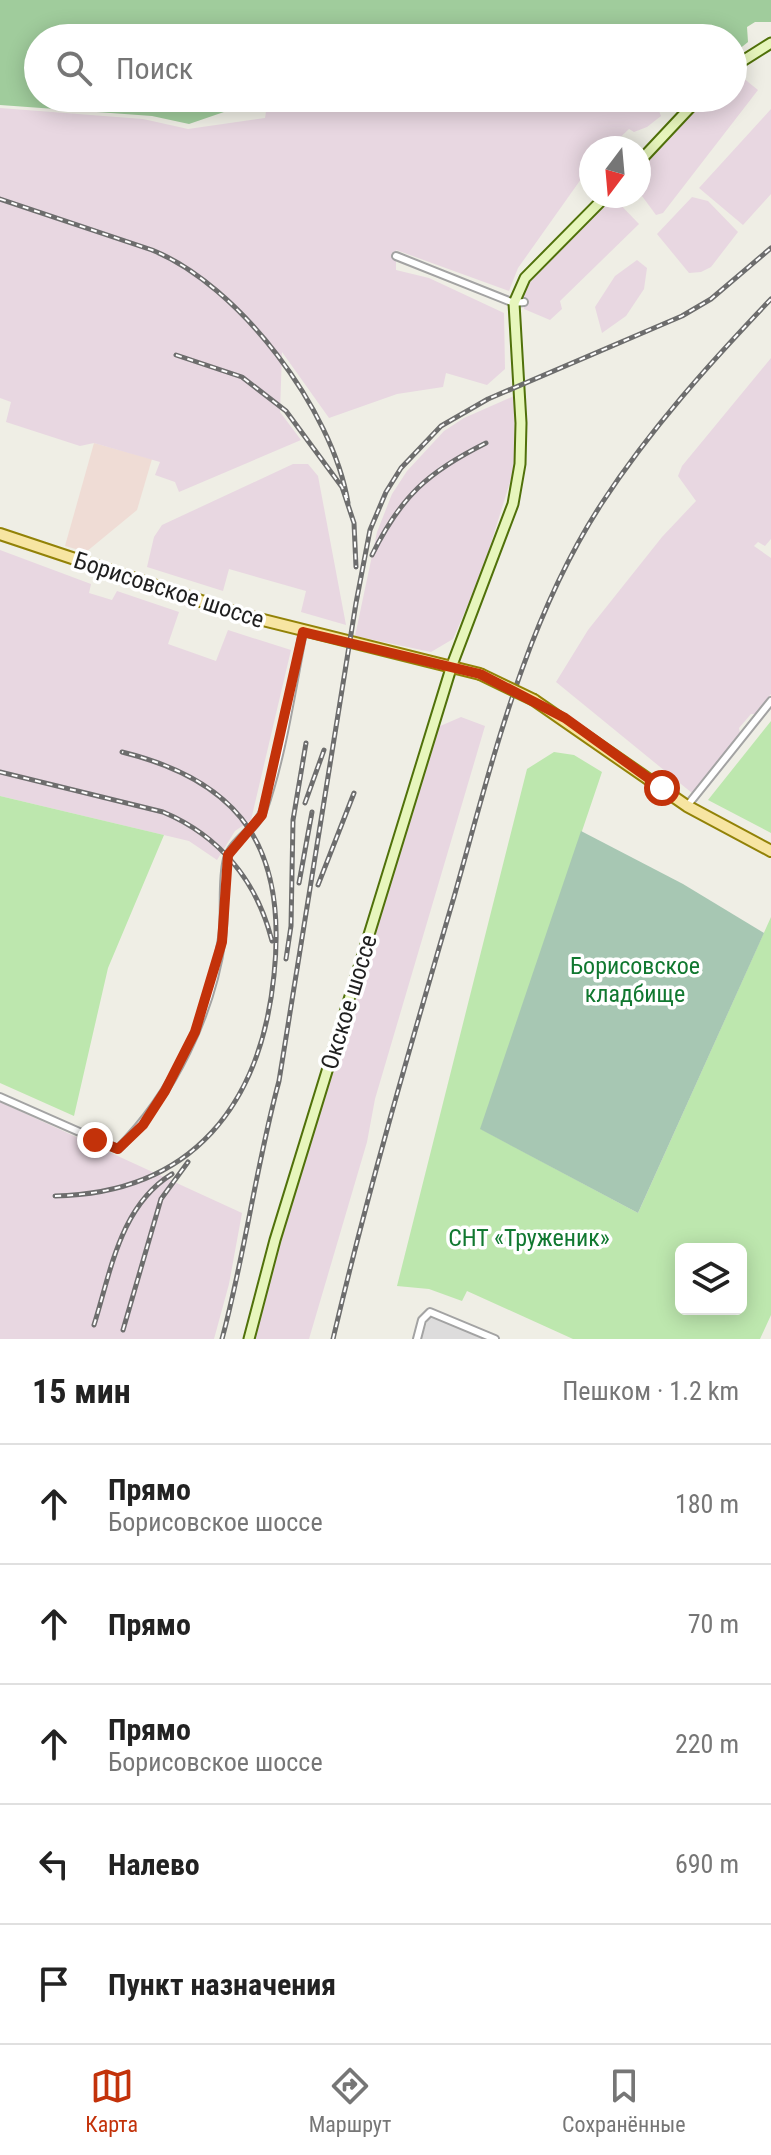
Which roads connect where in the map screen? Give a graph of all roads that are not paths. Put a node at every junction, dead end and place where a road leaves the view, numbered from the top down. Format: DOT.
graph roads {
  1 [pos="771,43"];
  2 [pos="747,58"];
  3 [pos="686,112"];
  4 [pos="651,149"];
  5 [pos="594,208"];
  6 [pos="396,256"];
  7 [pos="519,302"];
  8 [pos="0,534"];
  9 [pos="303,632"];
  10 [pos="452,665"];
  11 [pos="771,701"];
  12 [pos="687,806"];
  13 [pos="771,851"];
  14 [pos="0,1097"];
  15 [pos="249,1339"];
  16 [pos="417,1339"];
  17 [pos="495,1339"];
  1 -- 2 [label="main road"];
  3 -- 4 [label="main road"];
  5 -- 7 [label="main road"];
  6 -- 7 [label="street"];
  7 -- 10 [label="main road, Окское шоссе"];
  8 -- 9 [label="main road, Борисовское шоссе"];
  9 -- 10 [label="main road, Борисовское шоссе"];
  9 -- 14 [label="street"];
  10 -- 12 [label="main road, Борисовское шоссе, bridge"];
  10 -- 15 [label="main road, Окское шоссе"];
  11 -- 12 [label="street"];
  12 -- 13 [label="main road"];
  16 -- 17 [label="street"];
}
